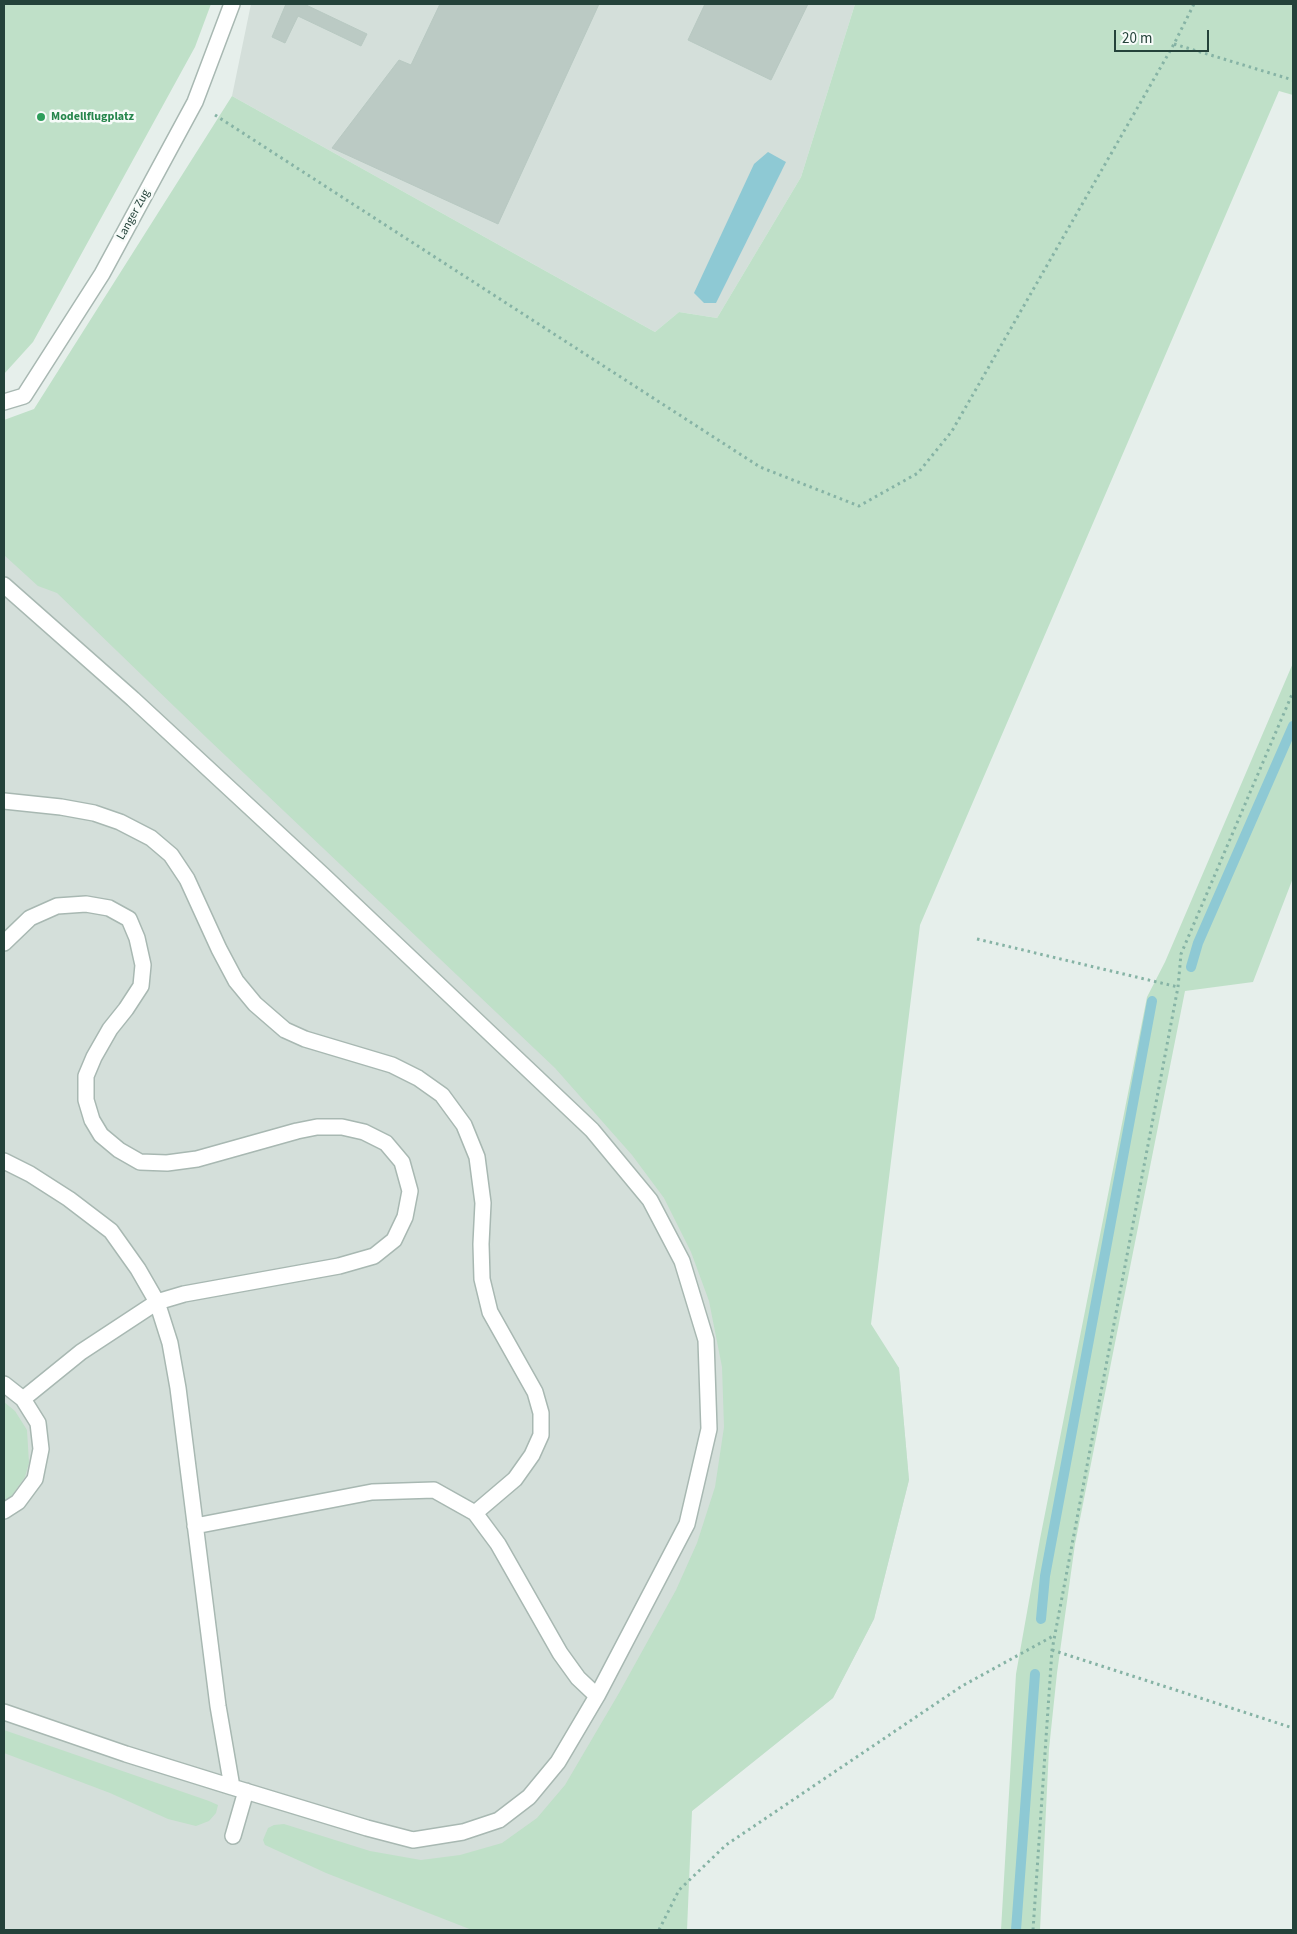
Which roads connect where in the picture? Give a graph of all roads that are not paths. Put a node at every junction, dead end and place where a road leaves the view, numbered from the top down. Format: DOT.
graph roads {
  1 [pos="232,4"];
  2 [pos="4,402"];
  3 [pos="4,585"];
  4 [pos="4,801"];
  5 [pos="4,943"];
  6 [pos="4,1161"];
  7 [pos="157,1302"];
  8 [pos="4,1384"];
  9 [pos="23,1399"];
  10 [pos="4,1511"];
  11 [pos="475,1513"];
  12 [pos="195,1526"];
  13 [pos="597,1696"];
  14 [pos="4,1712"];
  15 [pos="239,1789"];
  16 [pos="233,1836"];
  1 -- 2 [label="lane, Langer Zug"];
  3 -- 13 [label="lane"];
  4 -- 11 [label="lane"];
  5 -- 7 [label="lane"];
  6 -- 7 [label="lane"];
  7 -- 9 [label="lane"];
  7 -- 12 [label="lane"];
  8 -- 9 [label="lane"];
  9 -- 10 [label="lane"];
  11 -- 12 [label="lane"];
  11 -- 13 [label="lane"];
  12 -- 15 [label="lane"];
  13 -- 15 [label="lane"];
  14 -- 15 [label="lane"];
  15 -- 16 [label="lane"];
}
